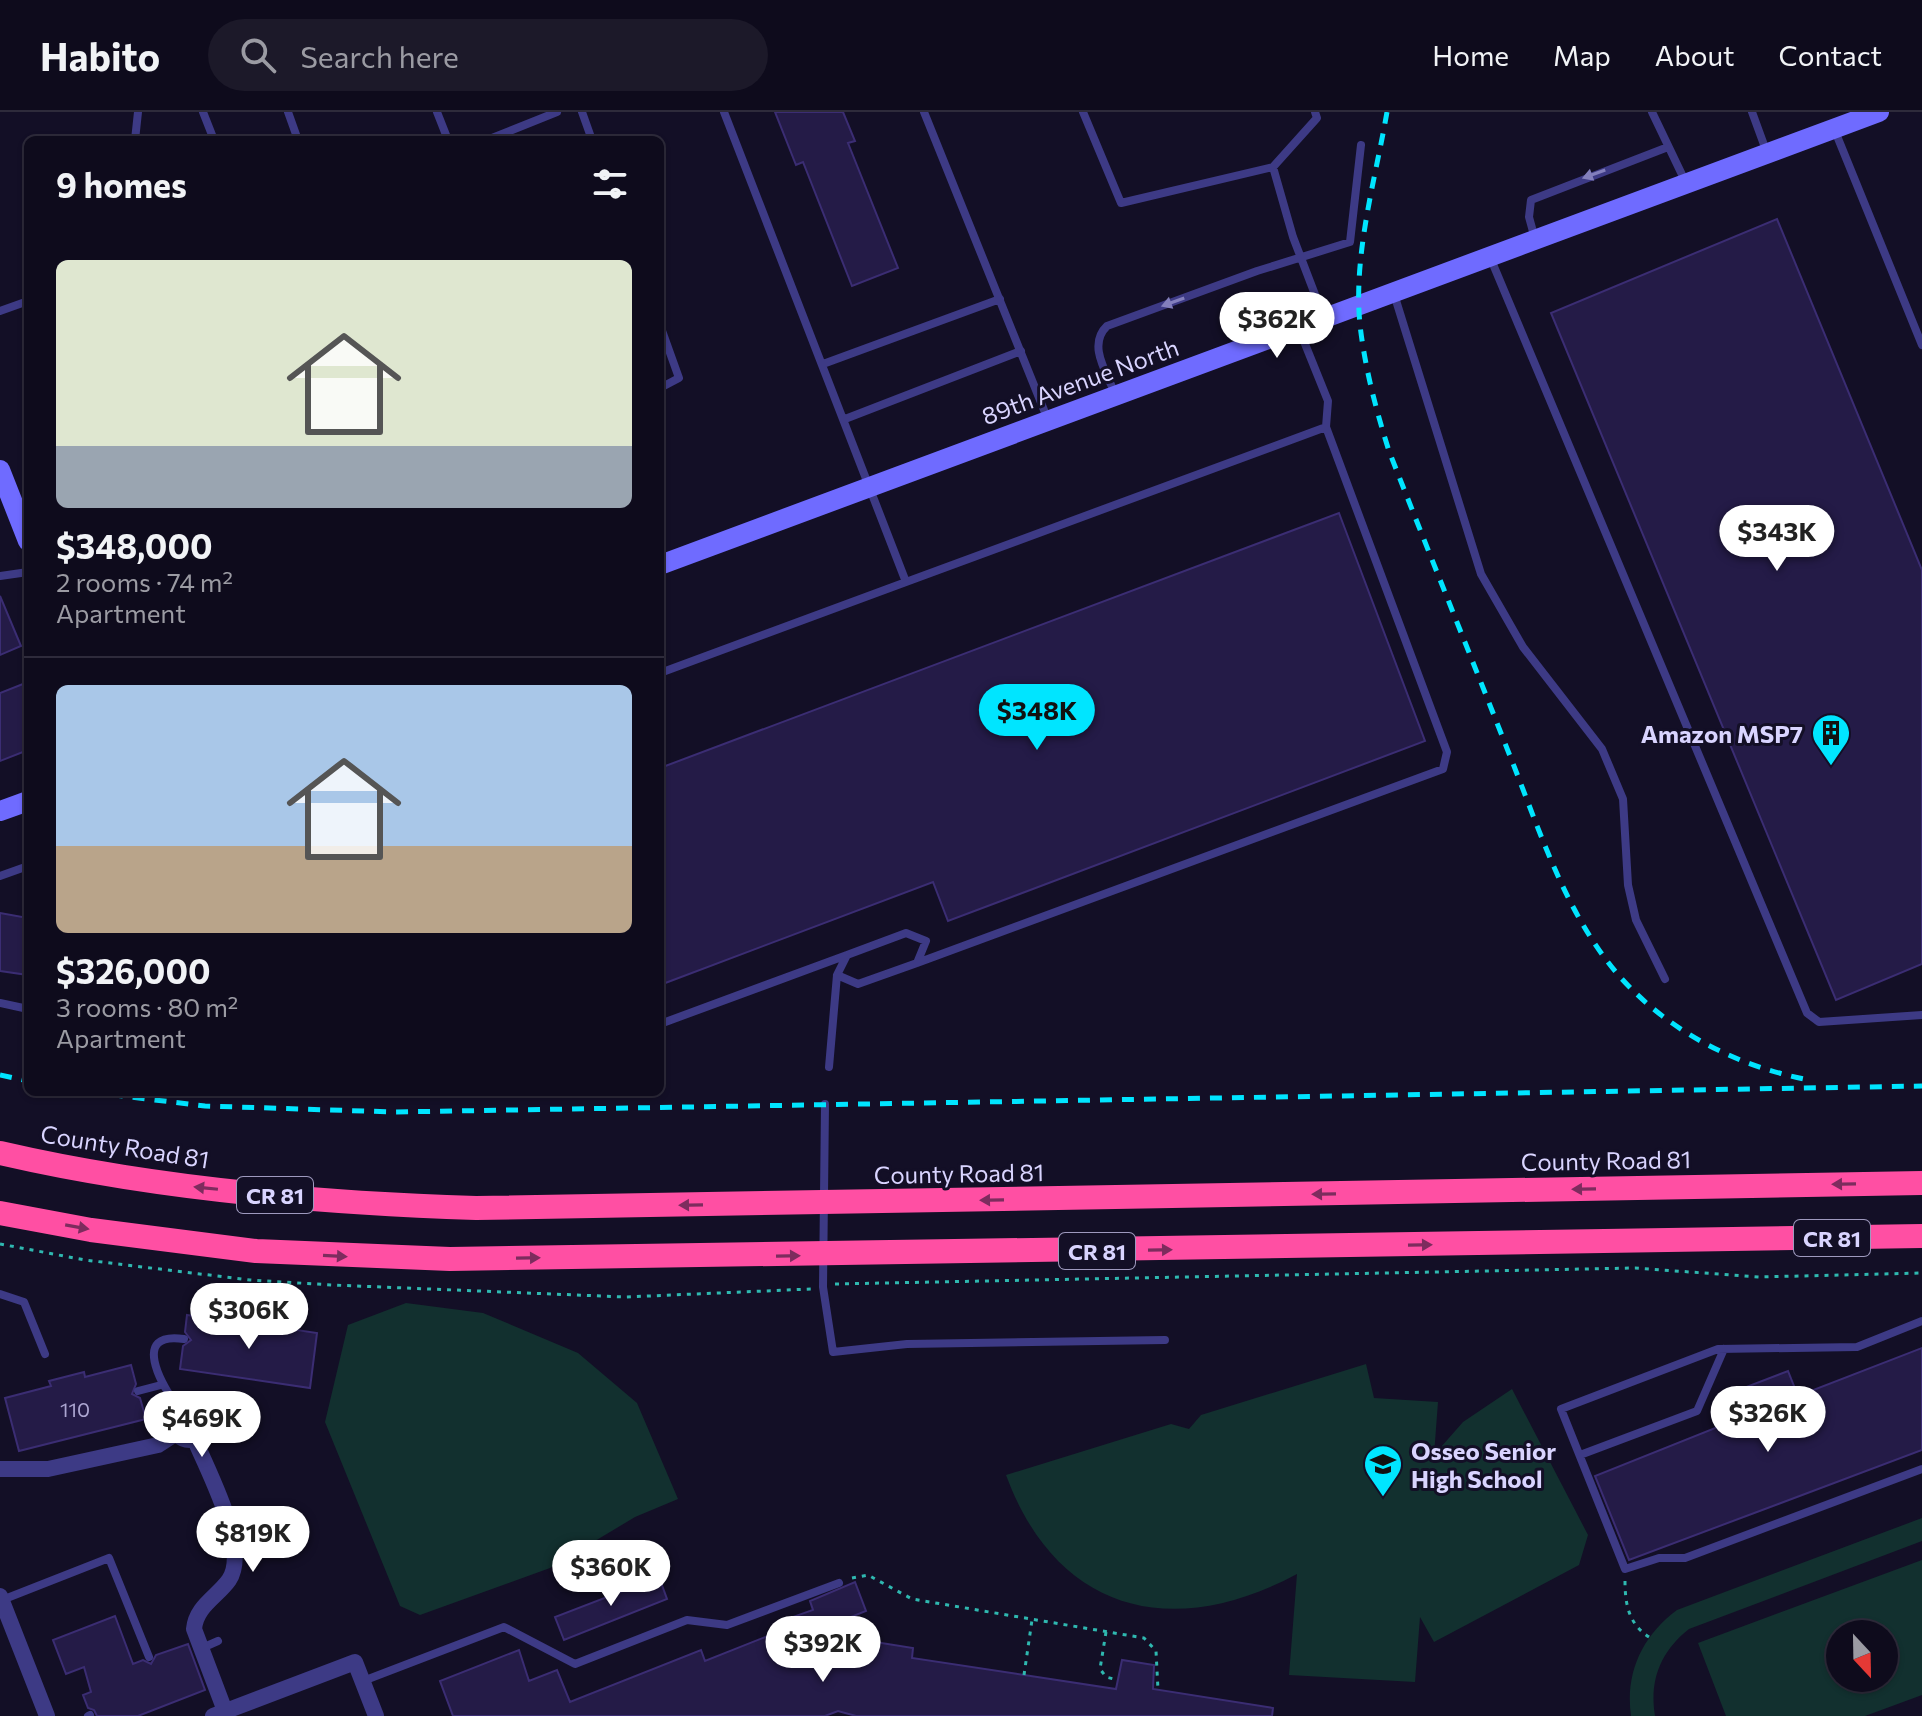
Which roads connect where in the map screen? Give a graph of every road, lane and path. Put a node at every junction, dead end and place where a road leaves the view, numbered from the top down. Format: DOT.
graph roads {
  1 [pos="138,112"];
  2 [pos="203,112"];
  3 [pos="288,112"];
  4 [pos="449,112"];
  5 [pos="557,112"];
  6 [pos="582,112"];
  7 [pos="724,112"];
  8 [pos="924,112"];
  9 [pos="1083,112"];
  10 [pos="1315,112"];
  11 [pos="1652,112"];
  12 [pos="1752,112"];
  13 [pos="1879,112"];
  14 [pos="438,114"];
  15 [pos="1834,129"];
  16 [pos="135,136"];
  17 [pos="212,136"];
  18 [pos="297,136"];
  19 [pos="446,136"];
  20 [pos="497,136"];
  21 [pos="591,136"];
  22 [pos="1361,145"];
  23 [pos="1668,147"];
  24 [pos="1767,153"];
  25 [pos="1273,167"];
  26 [pos="1686,184"];
  27 [pos="1535,239"];
  28 [pos="1300,257"];
  29 [pos="1490,257"];
  30 [pos="1393,293"];
  31 [pos="1000,299"];
  32 [pos="24,302"];
  33 [pos="0,311"];
  34 [pos="1325,319"];
  35 [pos="1299,328"];
  36 [pos="664,336"];
  37 [pos="1922,345"];
  38 [pos="1021,351"];
  39 [pos="823,364"];
  40 [pos="664,386"];
  41 [pos="1116,395"];
  42 [pos="845,419"];
  43 [pos="1048,421"];
  44 [pos="1326,427"];
  45 [pos="0,470"];
  46 [pos="872,486"];
  47 [pos="24,531"];
  48 [pos="664,564"];
  49 [pos="24,573"];
  50 [pos="0,576"];
  51 [pos="906,582"];
  52 [pos="664,672"];
  53 [pos="24,802"];
  54 [pos="0,811"];
  55 [pos="24,867"];
  56 [pos="0,876"];
  57 [pos="847,955"];
  58 [pos="917,963"];
  59 [pos="837,975"];
  60 [pos="1665,979"];
  61 [pos="0,1003"];
  62 [pos="24,1008"];
  63 [pos="1922,1015"];
  64 [pos="664,1023"];
  65 [pos="829,1067"];
  66 [pos="825,1104"];
  67 [pos="0,1153"];
  68 [pos="1920,1183"];
  69 [pos="825,1203"];
  70 [pos="0,1213"];
  71 [pos="1922,1236"];
  72 [pos="0,1244"];
  73 [pos="826,1255"];
  74 [pos="1922,1273"];
  75 [pos="823,1287"];
  76 [pos="0,1294"];
  77 [pos="1922,1321"];
  78 [pos="184,1339"];
  79 [pos="1165,1340"];
  80 [pos="1724,1349"];
  81 [pos="45,1354"];
  82 [pos="161,1385"];
  83 [pos="138,1391"];
  84 [pos="177,1406"];
  85 [pos="208,1415"];
  86 [pos="247,1424"];
  87 [pos="175,1434"];
  88 [pos="195,1440"];
  89 [pos="1580,1455"];
  90 [pos="0,1469"];
  91 [pos="1922,1469"];
  92 [pos="1625,1569"];
  93 [pos="839,1583"];
  94 [pos="1,1598"];
  95 [pos="1032,1619"];
  96 [pos="1106,1630"];
  97 [pos="1649,1637"];
  98 [pos="218,1641"];
  99 [pos="201,1648"];
  100 [pos="149,1657"];
  101 [pos="1024,1675"];
  102 [pos="1118,1680"];
  103 [pos="363,1681"];
  104 [pos="1158,1690"];
  105 [pos="219,1714"];
  106 [pos="47,1716"];
  107 [pos="376,1716"];
  1 -- 16 [label="lane"];
  2 -- 17 [label="lane"];
  3 -- 18 [label="lane"];
  4 -- 14 [label="lane"];
  5 -- 20 [label="lane"];
  6 -- 21 [label="lane"];
  7 -- 39 [label="lane"];
  8 -- 31 [label="lane"];
  9 -- 25 [label="lane"];
  10 -- 25 [label="lane"];
  11 -- 23 [label="lane"];
  12 -- 24 [label="lane"];
  13 -- 15 [label="street, 89th Avenue North"];
  14 -- 19 [label="lane"];
  15 -- 24 [label="street, 89th Avenue North"];
  15 -- 37 [label="lane"];
  22 -- 28 [label="lane"];
  23 -- 26 [label="lane"];
  23 -- 27 [label="lane, one-way"];
  24 -- 26 [label="street, 89th Avenue North"];
  25 -- 28 [label="lane"];
  26 -- 27 [label="street, 89th Avenue North"];
  27 -- 29 [label="street, 89th Avenue North"];
  28 -- 34 [label="lane"];
  28 -- 41 [label="lane, one-way"];
  29 -- 30 [label="street, 89th Avenue North"];
  29 -- 63 [label="lane"];
  30 -- 34 [label="street, 89th Avenue North"];
  30 -- 60 [label="lane"];
  31 -- 38 [label="lane"];
  31 -- 39 [label="lane"];
  32 -- 33 [label="lane"];
  34 -- 35 [label="street, 89th Avenue North"];
  35 -- 41 [label="street, 89th Avenue North"];
  35 -- 44 [label="lane"];
  36 -- 40 [label="lane"];
  38 -- 42 [label="lane"];
  38 -- 43 [label="lane"];
  39 -- 42 [label="lane"];
  41 -- 43 [label="street, 89th Avenue North"];
  42 -- 46 [label="lane"];
  43 -- 46 [label="street, 89th Avenue North"];
  44 -- 51 [label="lane"];
  44 -- 58 [label="lane"];
  45 -- 47 [label="street"];
  46 -- 48 [label="street, 89th Avenue North"];
  46 -- 51 [label="lane"];
  49 -- 50 [label="lane"];
  51 -- 52 [label="lane"];
  53 -- 54 [label="street"];
  55 -- 56 [label="lane"];
  57 -- 58 [label="lane"];
  57 -- 59 [label="lane"];
  57 -- 64 [label="lane"];
  58 -- 59 [label="lane"];
  59 -- 65 [label="lane"];
  61 -- 62 [label="lane"];
  66 -- 69 [label="lane"];
  69 -- 67 [label="highway, County Road 81 / CR 81, one-way"];
  68 -- 69 [label="highway, County Road 81 / CR 81, one-way"];
  69 -- 73 [label="lane"];
  70 -- 73 [label="highway, CR 81, one-way"];
  73 -- 71 [label="highway, CR 81, one-way"];
  72 -- 75 [label="path"];
  73 -- 75 [label="lane"];
  74 -- 75 [label="path"];
  75 -- 79 [label="lane"];
  76 -- 81 [label="lane"];
  77 -- 80 [label="lane"];
  78 -- 82 [label="lane"];
  80 -- 89 [label="lane"];
  80 -- 89 [label="lane"];
  82 -- 83 [label="lane"];
  82 -- 84 [label="lane"];
  84 -- 85 [label="street"];
  84 -- 87 [label="street"];
  85 -- 86 [label="lane"];
  85 -- 88 [label="street"];
  87 -- 88 [label="street"];
  87 -- 90 [label="street"];
  88 -- 99 [label="street"];
  89 -- 92 [label="lane"];
  91 -- 92 [label="lane"];
  92 -- 97 [label="path"];
  93 -- 95 [label="path"];
  93 -- 103 [label="lane"];
  94 -- 100 [label="lane"];
  94 -- 106 [label="street"];
  95 -- 96 [label="path"];
  95 -- 101 [label="path"];
  96 -- 102 [label="path"];
  96 -- 104 [label="path"];
  98 -- 99 [label="lane"];
  99 -- 105 [label="street"];
  103 -- 105 [label="street"];
  103 -- 107 [label="street"];
}
